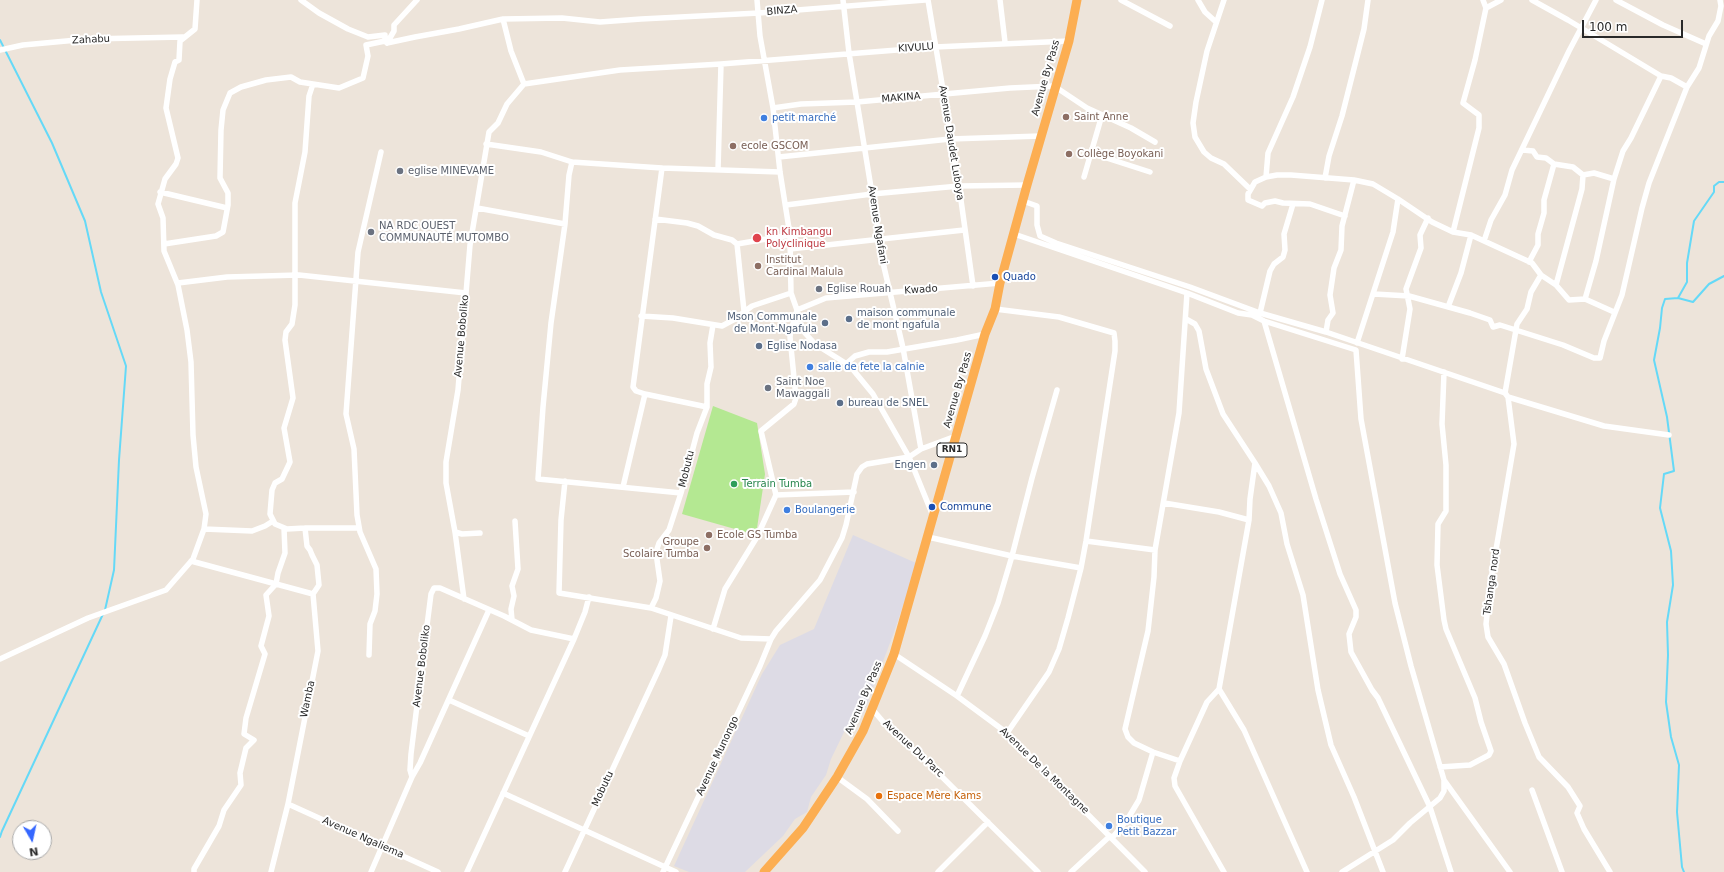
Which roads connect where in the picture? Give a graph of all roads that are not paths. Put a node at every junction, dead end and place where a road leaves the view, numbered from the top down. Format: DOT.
graph roads {
  1 [pos="197,0"];
  2 [pos="301,0"];
  3 [pos="417,0"];
  4 [pos="757,0"];
  5 [pos="926,0"];
  6 [pos="1000,0"];
  7 [pos="1077,0"];
  8 [pos="1121,0"];
  9 [pos="1198,0"];
  10 [pos="1224,0"];
  11 [pos="1322,0"];
  12 [pos="1368,0"];
  13 [pos="1484,0"];
  14 [pos="1501,0"];
  15 [pos="1532,0"];
  16 [pos="1596,0"];
  17 [pos="1616,0"];
  18 [pos="1720,0"];
  19 [pos="843,3"];
  20 [pos="1486,8"];
  21 [pos="759,13"];
  22 [pos="503,19"];
  23 [pos="1216,22"];
  24 [pos="1170,26"];
  25 [pos="1581,28"];
  26 [pos="183,37"];
  27 [pos="1069,41"];
  28 [pos="1005,42"];
  29 [pos="1706,44"];
  30 [pos="935,46"];
  31 [pos="0,50"];
  32 [pos="849,53"];
  33 [pos="764,60"];
  34 [pos="721,64"];
  35 [pos="1660,76"];
  36 [pos="313,84"];
  37 [pos="524,84"];
  38 [pos="1054,86"];
  39 [pos="1687,87"];
  40 [pos="942,94"];
  41 [pos="857,102"];
  42 [pos="773,108"];
  43 [pos="1102,115"];
  44 [pos="1041,136"];
  45 [pos="950,139"];
  46 [pos="1156,142"];
  47 [pos="486,144"];
  48 [pos="864,148"];
  49 [pos="1523,150"];
  50 [pos="381,152"];
  51 [pos="1091,152"];
  52 [pos="779,157"];
  53 [pos="572,162"];
  54 [pos="1554,164"];
  55 [pos="662,168"];
  56 [pos="718,170"];
  57 [pos="780,172"];
  58 [pos="1150,172"];
  59 [pos="1582,174"];
  60 [pos="1084,177"];
  61 [pos="1266,177"];
  62 [pos="1325,178"];
  63 [pos="1614,179"];
  64 [pos="1354,180"];
  65 [pos="1027,185"];
  66 [pos="959,186"];
  67 [pos="1250,189"];
  68 [pos="160,192"];
  69 [pos="872,194"];
  70 [pos="1398,199"];
  71 [pos="1023,201"];
  72 [pos="1292,204"];
  73 [pos="786,205"];
  74 [pos="227,208"];
  75 [pos="477,208"];
  76 [pos="1345,216"];
  77 [pos="655,218"];
  78 [pos="1428,218"];
  79 [pos="565,224"];
  80 [pos="964,230"];
  81 [pos="1453,232"];
  82 [pos="1014,234"];
  83 [pos="790,235"];
  84 [pos="1471,235"];
  85 [pos="880,239"];
  86 [pos="1484,241"];
  87 [pos="164,244"];
  88 [pos="738,244"];
  89 [pos="790,248"];
  90 [pos="1529,262"];
  91 [pos="1541,275"];
  92 [pos="296,276"];
  93 [pos="356,281"];
  94 [pos="1000,283"];
  95 [pos="178,284"];
  96 [pos="1556,285"];
  97 [pos="973,286"];
  98 [pos="891,292"];
  99 [pos="466,293"];
  100 [pos="791,293"];
  101 [pos="1187,293"];
  102 [pos="1374,294"];
  103 [pos="1409,296"];
  104 [pos="1585,299"];
  105 [pos="1448,307"];
  106 [pos="995,309"];
  107 [pos="797,310"];
  108 [pos="744,311"];
  109 [pos="1614,312"];
  110 [pos="1260,313"];
  111 [pos="641,316"];
  112 [pos="1186,318"];
  113 [pos="794,321"];
  114 [pos="1264,321"];
  115 [pos="713,326"];
  116 [pos="1515,330"];
  117 [pos="1326,332"];
  118 [pos="985,334"];
  119 [pos="1357,343"];
  120 [pos="904,348"];
  121 [pos="1402,358"];
  122 [pos="846,364"];
  123 [pos="1444,372"];
  124 [pos="1057,390"];
  125 [pos="645,394"];
  126 [pos="1506,395"];
  127 [pos="707,407"];
  128 [pos="1669,435"];
  129 [pos="956,436"];
  130 [pos="922,449"];
  131 [pos="909,457"];
  132 [pos="1255,463"];
  133 [pos="566,481"];
  134 [pos="623,487"];
  135 [pos="854,492"];
  136 [pos="681,494"];
  137 [pos="776,495"];
  138 [pos="1164,503"];
  139 [pos="934,518"];
  140 [pos="1249,520"];
  141 [pos="273,521"];
  142 [pos="515,521"];
  143 [pos="284,528"];
  144 [pos="305,528"];
  145 [pos="359,528"];
  146 [pos="204,529"];
  147 [pos="455,532"];
  148 [pos="480,533"];
  149 [pos="928,537"];
  150 [pos="1086,541"];
  151 [pos="1155,550"];
  152 [pos="1012,556"];
  153 [pos="191,561"];
  154 [pos="1081,568"];
  155 [pos="276,584"];
  156 [pos="313,594"];
  157 [pos="589,598"];
  158 [pos="464,599"];
  159 [pos="651,608"];
  160 [pos="489,610"];
  161 [pos="671,616"];
  162 [pos="512,620"];
  163 [pos="713,629"];
  164 [pos="574,639"];
  165 [pos="771,639"];
  166 [pos="894,654"];
  167 [pos="369,655"];
  168 [pos="0,659"];
  169 [pos="1219,689"];
  170 [pos="957,696"];
  171 [pos="449,700"];
  172 [pos="873,710"];
  173 [pos="1007,733"];
  174 [pos="529,736"];
  175 [pos="1153,752"];
  176 [pos="1180,760"];
  177 [pos="1440,768"];
  178 [pos="412,777"];
  179 [pos="837,777"];
  180 [pos="1444,780"];
  181 [pos="1532,790"];
  182 [pos="503,793"];
  183 [pos="288,804"];
  184 [pos="1430,807"];
  185 [pos="988,822"];
  186 [pos="584,831"];
  187 [pos="898,831"];
  188 [pos="1111,837"];
  189 [pos="382,846"];
  190 [pos="1376,852"];
  191 [pos="664,870"];
  192 [pos="194,872"];
  193 [pos="271,872"];
  194 [pos="371,872"];
  195 [pos="438,872"];
  196 [pos="467,872"];
  197 [pos="565,872"];
  198 [pos="676,872"];
  199 [pos="764,872"];
  200 [pos="938,872"];
  201 [pos="1038,872"];
  202 [pos="1071,872"];
  203 [pos="1145,872"];
  204 [pos="1224,872"];
  205 [pos="1307,872"];
  206 [pos="1342,872"];
  207 [pos="1383,872"];
  208 [pos="1451,872"];
  209 [pos="1510,872"];
  210 [pos="1562,872"];
  211 [pos="1610,872"];
  1 -- 26 [label="street"];
  2 -- 36 [label="street"];
  3 -- 22 [label="street, BINZA"];
  4 -- 21 [label="street"];
  5 -- 19 [label="street, BINZA"];
  5 -- 30 [label="street, Avenue Daudet Luboya"];
  6 -- 28 [label="street"];
  7 -- 27 [label="highway, Avenue By Pass / RN1"];
  8 -- 24 [label="street"];
  9 -- 23 [label="street"];
  10 -- 23 [label="street"];
  11 -- 61 [label="street"];
  12 -- 62 [label="street"];
  13 -- 20 [label="street"];
  14 -- 20 [label="street"];
  15 -- 25 [label="street"];
  16 -- 25 [label="street"];
  17 -- 29 [label="street"];
  18 -- 29 [label="street"];
  19 -- 21 [label="street, BINZA"];
  19 -- 32 [label="street, Avenue Ngafani"];
  20 -- 81 [label="street"];
  21 -- 22 [label="street, BINZA"];
  21 -- 33 [label="street"];
  22 -- 37 [label="street"];
  23 -- 67 [label="street"];
  25 -- 35 [label="street"];
  25 -- 49 [label="street"];
  26 -- 31 [label="street, Zahabu"];
  26 -- 68 [label="street"];
  27 -- 28 [label="street, KIVULU"];
  27 -- 38 [label="highway, Avenue By Pass / RN1"];
  28 -- 30 [label="street, KIVULU"];
  29 -- 39 [label="street"];
  30 -- 32 [label="street, KIVULU"];
  30 -- 40 [label="street, Avenue Daudet Luboya"];
  32 -- 33 [label="street, KIVULU"];
  32 -- 41 [label="street, Avenue Ngafani"];
  33 -- 34 [label="street, KIVULU"];
  33 -- 42 [label="street"];
  34 -- 37 [label="street, KIVULU"];
  34 -- 56 [label="street"];
  35 -- 39 [label="street"];
  35 -- 63 [label="street"];
  36 -- 74 [label="street"];
  36 -- 92 [label="street"];
  37 -- 47 [label="street, Avenue Boboliko"];
  38 -- 40 [label="street, MAKINA"];
  38 -- 43 [label="street"];
  38 -- 44 [label="highway, Avenue By Pass / RN1"];
  39 -- 109 [label="street"];
  40 -- 41 [label="street, MAKINA"];
  40 -- 45 [label="street, Avenue Daudet Luboya"];
  41 -- 42 [label="street, MAKINA"];
  41 -- 48 [label="street, Avenue Ngafani"];
  42 -- 52 [label="street"];
  43 -- 46 [label="street"];
  43 -- 51 [label="street"];
  44 -- 45 [label="street"];
  44 -- 65 [label="highway, Avenue By Pass / RN1"];
  45 -- 48 [label="street"];
  45 -- 66 [label="street, Avenue Daudet Luboya"];
  47 -- 53 [label="street"];
  47 -- 75 [label="street, Avenue Boboliko"];
  48 -- 52 [label="street"];
  48 -- 69 [label="street, Avenue Ngafani"];
  49 -- 54 [label="street"];
  49 -- 86 [label="street"];
  50 -- 93 [label="street"];
  51 -- 58 [label="street"];
  51 -- 60 [label="street"];
  52 -- 57 [label="street"];
  53 -- 55 [label="street"];
  53 -- 79 [label="street"];
  54 -- 59 [label="street"];
  54 -- 90 [label="street"];
  55 -- 56 [label="street"];
  55 -- 77 [label="street"];
  56 -- 57 [label="street"];
  57 -- 73 [label="street"];
  59 -- 63 [label="street"];
  59 -- 96 [label="street"];
  61 -- 62 [label="street"];
  61 -- 67 [label="street"];
  62 -- 64 [label="street"];
  63 -- 104 [label="street"];
  64 -- 70 [label="street"];
  64 -- 76 [label="street"];
  65 -- 66 [label="street"];
  65 -- 71 [label="highway, Avenue By Pass / RN1"];
  66 -- 69 [label="street"];
  66 -- 80 [label="street, Avenue Daudet Luboya"];
  67 -- 72 [label="street"];
  68 -- 74 [label="street"];
  68 -- 87 [label="street"];
  69 -- 73 [label="street"];
  69 -- 85 [label="street, Avenue Ngafani"];
  70 -- 78 [label="street"];
  70 -- 102 [label="street"];
  71 -- 82 [label="highway, Avenue By Pass / RN1"];
  71 -- 110 [label="street"];
  72 -- 76 [label="street"];
  72 -- 110 [label="street"];
  73 -- 83 [label="street"];
  74 -- 87 [label="street"];
  75 -- 79 [label="street"];
  75 -- 99 [label="street, Avenue Boboliko"];
  76 -- 117 [label="street"];
  77 -- 88 [label="street"];
  77 -- 111 [label="street"];
  78 -- 81 [label="street"];
  78 -- 103 [label="street"];
  79 -- 133 [label="street"];
  80 -- 85 [label="street"];
  80 -- 97 [label="street, Avenue Daudet Luboya"];
  81 -- 84 [label="street"];
  82 -- 94 [label="highway, Avenue By Pass / RN1"];
  82 -- 101 [label="street"];
  83 -- 88 [label="street"];
  83 -- 89 [label="street"];
  84 -- 86 [label="street"];
  84 -- 105 [label="street"];
  85 -- 89 [label="street"];
  85 -- 98 [label="street, Avenue Ngafani"];
  86 -- 90 [label="street"];
  87 -- 95 [label="street"];
  88 -- 108 [label="street"];
  89 -- 100 [label="street"];
  90 -- 91 [label="street"];
  91 -- 96 [label="street"];
  91 -- 116 [label="street, Tshanga nord"];
  92 -- 93 [label="street"];
  92 -- 95 [label="street"];
  92 -- 141 [label="street"];
  93 -- 99 [label="street"];
  93 -- 145 [label="street"];
  94 -- 97 [label="street, Kwado"];
  94 -- 106 [label="highway, Avenue By Pass / RN1"];
  95 -- 146 [label="street"];
  96 -- 104 [label="street"];
  97 -- 98 [label="street, Kwado"];
  98 -- 107 [label="street, Kwado"];
  98 -- 120 [label="street, Avenue Ngafani"];
  99 -- 147 [label="street, Avenue Boboliko"];
  100 -- 107 [label="street"];
  100 -- 108 [label="street"];
  101 -- 112 [label="street"];
  101 -- 114 [label="street"];
  102 -- 103 [label="street"];
  102 -- 119 [label="street"];
  103 -- 105 [label="street"];
  103 -- 121 [label="street"];
  104 -- 109 [label="street"];
  105 -- 116 [label="street"];
  106 -- 118 [label="highway, Avenue By Pass / RN1"];
  106 -- 150 [label="street"];
  107 -- 113 [label="street"];
  108 -- 115 [label="street"];
  109 -- 116 [label="street"];
  110 -- 117 [label="street"];
  111 -- 115 [label="street"];
  111 -- 125 [label="street"];
  112 -- 132 [label="street"];
  112 -- 138 [label="street"];
  113 -- 122 [label="street"];
  113 -- 137 [label="street"];
  114 -- 177 [label="street"];
  114 -- 184 [label="street"];
  115 -- 127 [label="street, Mobutu"];
  116 -- 126 [label="street, Tshanga nord"];
  117 -- 119 [label="street"];
  118 -- 120 [label="street"];
  118 -- 129 [label="highway, Avenue By Pass / RN1"];
  119 -- 121 [label="street"];
  120 -- 122 [label="street"];
  120 -- 130 [label="street, Avenue Ngafani"];
  121 -- 123 [label="street"];
  122 -- 131 [label="street"];
  123 -- 126 [label="street"];
  123 -- 177 [label="street"];
  124 -- 152 [label="street"];
  125 -- 127 [label="street"];
  125 -- 134 [label="street"];
  126 -- 128 [label="street"];
  126 -- 211 [label="street, Tshanga nord"];
  127 -- 136 [label="street, Mobutu"];
  129 -- 130 [label="street"];
  129 -- 139 [label="highway, Avenue By Pass / RN1"];
  130 -- 131 [label="street"];
  131 -- 135 [label="street, Avenue Munongo"];
  131 -- 139 [label="street"];
  132 -- 140 [label="street"];
  132 -- 190 [label="street"];
  133 -- 134 [label="street"];
  133 -- 157 [label="street"];
  134 -- 136 [label="street"];
  135 -- 137 [label="street"];
  135 -- 165 [label="street, Avenue Munongo"];
  136 -- 159 [label="street, Mobutu"];
  137 -- 163 [label="street"];
  138 -- 140 [label="street"];
  138 -- 151 [label="street"];
  139 -- 149 [label="highway, Avenue By Pass / RN1"];
  140 -- 169 [label="street"];
  141 -- 143 [label="street"];
  141 -- 146 [label="street"];
  142 -- 162 [label="street"];
  143 -- 144 [label="street"];
  143 -- 155 [label="street"];
  144 -- 145 [label="street"];
  144 -- 156 [label="street, Wamba"];
  145 -- 167 [label="street"];
  146 -- 153 [label="street"];
  147 -- 148 [label="street"];
  147 -- 158 [label="street, Avenue Boboliko"];
  149 -- 152 [label="street"];
  149 -- 166 [label="highway, Avenue By Pass / RN1"];
  150 -- 151 [label="street"];
  150 -- 154 [label="street"];
  151 -- 175 [label="street"];
  152 -- 154 [label="street"];
  152 -- 170 [label="street"];
  153 -- 155 [label="street"];
  153 -- 168 [label="street"];
  154 -- 173 [label="street"];
  155 -- 156 [label="street"];
  155 -- 192 [label="street"];
  156 -- 183 [label="street, Wamba"];
  157 -- 159 [label="street"];
  157 -- 164 [label="street"];
  158 -- 160 [label="street, Avenue Boboliko"];
  158 -- 178 [label="street, Avenue Boboliko"];
  159 -- 161 [label="street"];
  160 -- 162 [label="street, Avenue Boboliko"];
  160 -- 171 [label="street, Avenue Boboliko"];
  161 -- 163 [label="street"];
  161 -- 186 [label="street, Mobutu"];
  162 -- 164 [label="street, Avenue Boboliko"];
  163 -- 165 [label="street"];
  164 -- 174 [label="street"];
  165 -- 191 [label="street, Avenue Munongo"];
  166 -- 170 [label="street, Avenue De la Montagne"];
  166 -- 172 [label="highway, Avenue By Pass / RN1"];
  169 -- 176 [label="street"];
  169 -- 205 [label="street"];
  170 -- 173 [label="street, Avenue De la Montagne"];
  171 -- 174 [label="street"];
  171 -- 178 [label="street, Avenue Boboliko"];
  172 -- 179 [label="highway, Avenue By Pass / RN1"];
  172 -- 185 [label="street, Avenue Du Parc"];
  173 -- 188 [label="street, Avenue De la Montagne"];
  174 -- 182 [label="street"];
  175 -- 176 [label="street"];
  175 -- 188 [label="street"];
  176 -- 204 [label="street"];
  177 -- 180 [label="street"];
  178 -- 189 [label="street, Avenue Boboliko"];
  179 -- 187 [label="street"];
  179 -- 199 [label="highway, Avenue By Pass / RN1"];
  180 -- 184 [label="street"];
  180 -- 209 [label="street"];
  181 -- 210 [label="street"];
  182 -- 186 [label="street"];
  182 -- 196 [label="street"];
  183 -- 189 [label="street, Avenue Ngaliema"];
  183 -- 193 [label="street, Wamba"];
  184 -- 190 [label="street"];
  184 -- 208 [label="street"];
  185 -- 200 [label="street"];
  185 -- 201 [label="street, Avenue Du Parc"];
  186 -- 191 [label="street"];
  186 -- 197 [label="street, Mobutu"];
  188 -- 202 [label="street"];
  188 -- 203 [label="street, Avenue De la Montagne"];
  189 -- 194 [label="street, Avenue Boboliko"];
  189 -- 195 [label="street, Avenue Ngaliema"];
  190 -- 206 [label="street"];
  190 -- 207 [label="street"];
  191 -- 198 [label="street"];
}
